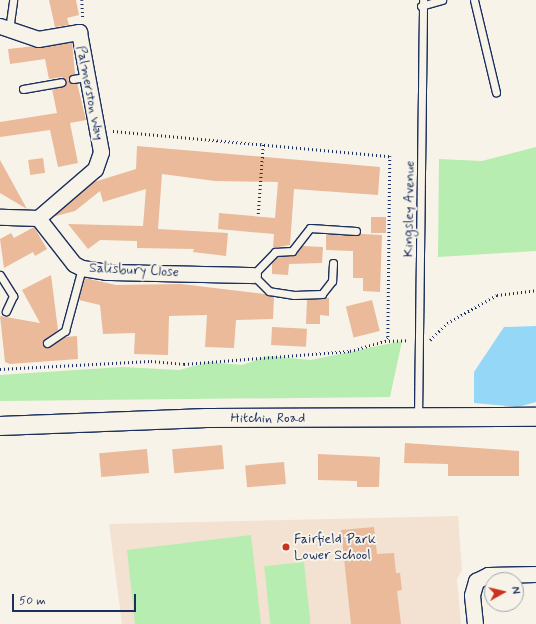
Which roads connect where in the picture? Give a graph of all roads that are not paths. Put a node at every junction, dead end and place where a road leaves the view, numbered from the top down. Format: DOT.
graph roads {
  1 [pos="13,0"];
  2 [pos="442,0"];
  3 [pos="474,0"];
  4 [pos="422,3"];
  5 [pos="4,28"];
  6 [pos="61,82"];
  7 [pos="23,89"];
  8 [pos="496,92"];
  9 [pos="0,217"];
  10 [pos="38,218"];
  11 [pos="356,231"];
  12 [pos="333,263"];
  13 [pos="82,268"];
  14 [pos="0,275"];
  15 [pos="253,275"];
  16 [pos="6,311"];
  17 [pos="48,343"];
  18 [pos="536,417"];
  19 [pos="418,418"];
  20 [pos="0,426"];
  21 [pos="536,574"];
  22 [pos="475,624"];
  1 -- 5 [label="lane"];
  2 -- 4 [label="lane"];
  3 -- 8 [label="lane"];
  4 -- 19 [label="lane, Kingsley Avenue"];
  5 -- 10 [label="street, Palmerston Way"];
  6 -- 7 [label="lane"];
  9 -- 10 [label="street"];
  10 -- 13 [label="street, Salisbury Close"];
  11 -- 15 [label="lane"];
  12 -- 15 [label="lane"];
  13 -- 15 [label="street, Salisbury Close"];
  13 -- 17 [label="lane"];
  14 -- 16 [label="lane"];
  18 -- 19 [label="street, Hitchin Road"];
  19 -- 20 [label="street, Hitchin Road"];
  21 -- 22 [label="street"];
}
